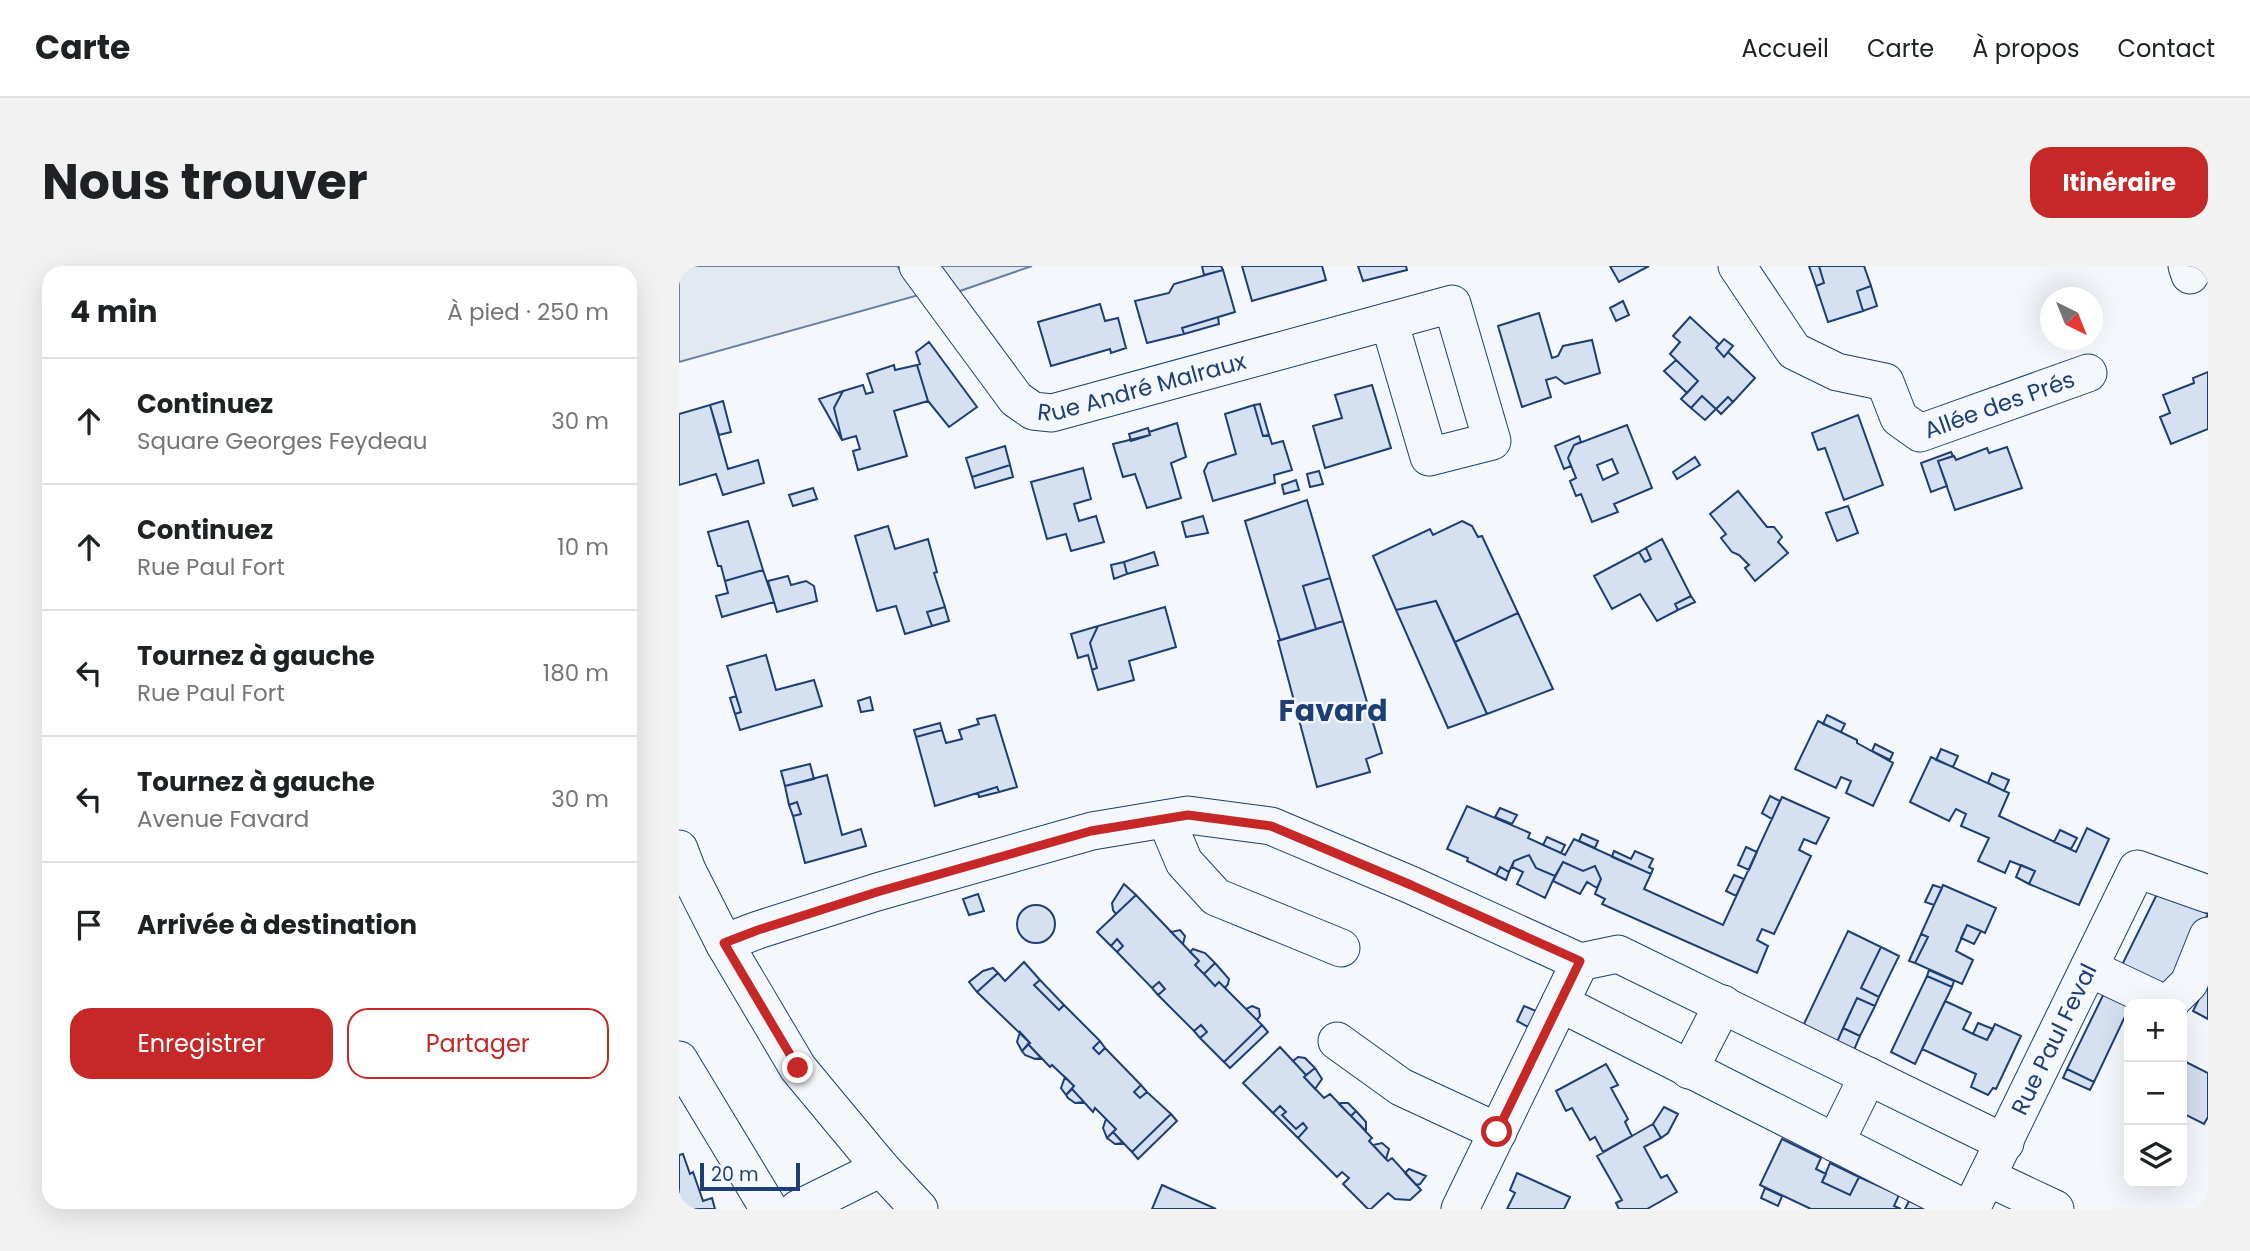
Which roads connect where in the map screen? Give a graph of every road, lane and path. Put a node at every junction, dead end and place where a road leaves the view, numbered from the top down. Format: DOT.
graph roads {
  1 [pos="918,266"];
  2 [pos="1737,266"];
  3 [pos="1389,321"];
  4 [pos="2088,373"];
  5 [pos="1166,819"];
  6 [pos="679,849"];
  7 [pos="2208,894"];
  8 [pos="2208,936"];
  9 [pos="724,943"];
  10 [pos="1341,948"];
  11 [pos="1580,961"];
  12 [pos="2089,968"];
  13 [pos="2155,999"];
  14 [pos="2171,999"];
  15 [pos="1560,1003"];
  16 [pos="1723,1004"];
  17 [pos="1337,1041"];
  18 [pos="679,1060"];
  19 [pos="1689,1070"];
  20 [pos="1868,1076"];
  21 [pos="1497,1132"];
  22 [pos="1835,1143"];
  23 [pos="2005,1143"];
  24 [pos="881,1168"];
  25 [pos="1987,1177"];
  26 [pos="769,1209"];
  27 [pos="798,1209"];
  28 [pos="919,1209"];
  29 [pos="1461,1209"];
  30 [pos="1968,1209"];
  31 [pos="2055,1209"];
  1 -- 3 [label="street, Rue André Malraux"];
  2 -- 4 [label="street, Allée des Prés"];
  5 -- 9 [label="street"];
  5 -- 10 [label="street"];
  5 -- 11 [label="street"];
  6 -- 9 [label="street"];
  7 -- 12 [label="street, Rue Paul Feval"];
  8 -- 14 [label="street"];
  9 -- 24 [label="street"];
  11 -- 15 [label="street"];
  11 -- 16 [label="street"];
  12 -- 13 [label="street"];
  12 -- 23 [label="street, Rue Paul Feval"];
  15 -- 19 [label="street"];
  15 -- 21 [label="street"];
  16 -- 19 [label="street"];
  16 -- 20 [label="street"];
  17 -- 21 [label="street"];
  18 -- 26 [label="street"];
  19 -- 22 [label="street"];
  20 -- 22 [label="street"];
  20 -- 23 [label="street"];
  21 -- 29 [label="street"];
  22 -- 30 [label="street"];
  23 -- 25 [label="street, Rue Paul Feval"];
  24 -- 27 [label="street"];
  24 -- 28 [label="street"];
  25 -- 30 [label="street, Rue Paul Feval"];
  25 -- 31 [label="street"];
}
